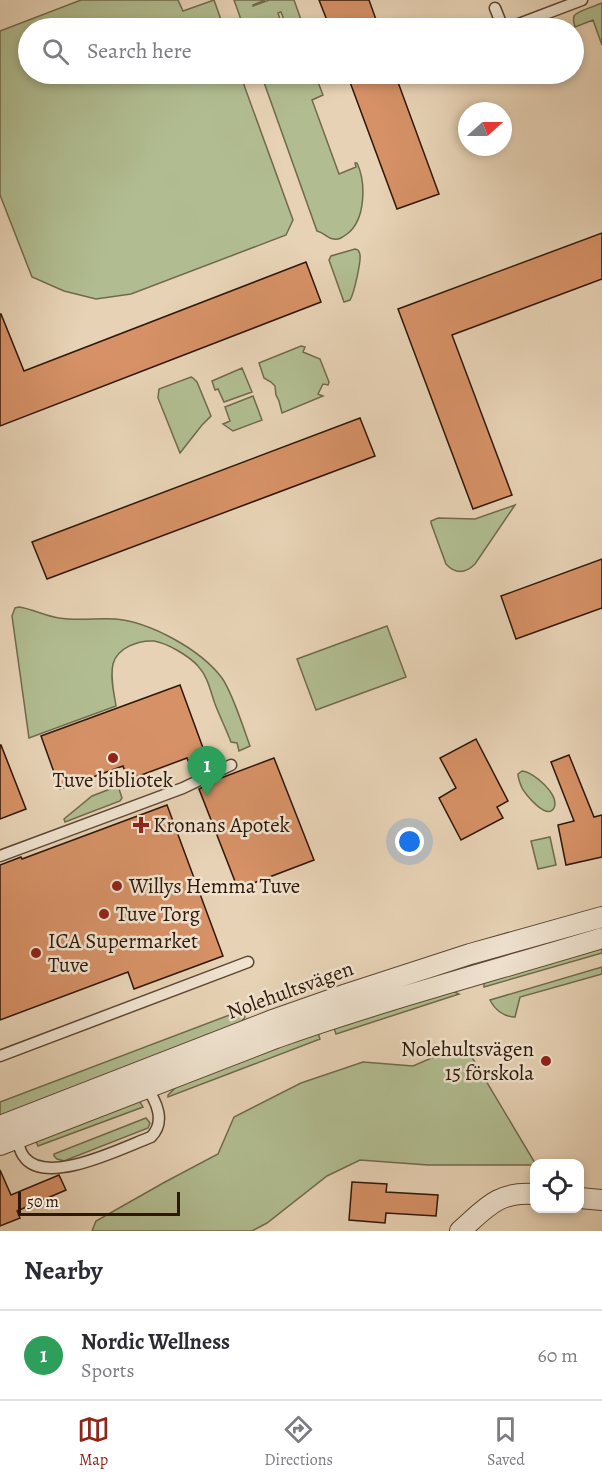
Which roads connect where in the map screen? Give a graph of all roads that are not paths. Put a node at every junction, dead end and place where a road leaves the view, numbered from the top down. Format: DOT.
graph roads {
  1 [pos="582,0"];
  2 [pos="495,8"];
  3 [pos="499,18"];
  4 [pos="534,18"];
  5 [pos="231,765"];
  6 [pos="0,856"];
  7 [pos="602,917"];
  8 [pos="602,938"];
  9 [pos="248,963"];
  10 [pos="0,1056"];
  11 [pos="140,1081"];
  12 [pos="7,1133"];
  13 [pos="530,1194"];
  14 [pos="584,1198"];
  15 [pos="602,1200"];
  16 [pos="460,1231"];
  1 -- 4 [label="lane"];
  2 -- 3 [label="lane"];
  5 -- 6 [label="lane"];
  7 -- 11 [label="street, Nolehultsvägen"];
  8 -- 11 [label="street, Nolehultsvägen"];
  9 -- 10 [label="lane"];
  11 -- 12 [label="street, Nolehultsvägen"];
  11 -- 12 [label="lane"];
  13 -- 16 [label="street"];
  14 -- 15 [label="street"];
}
